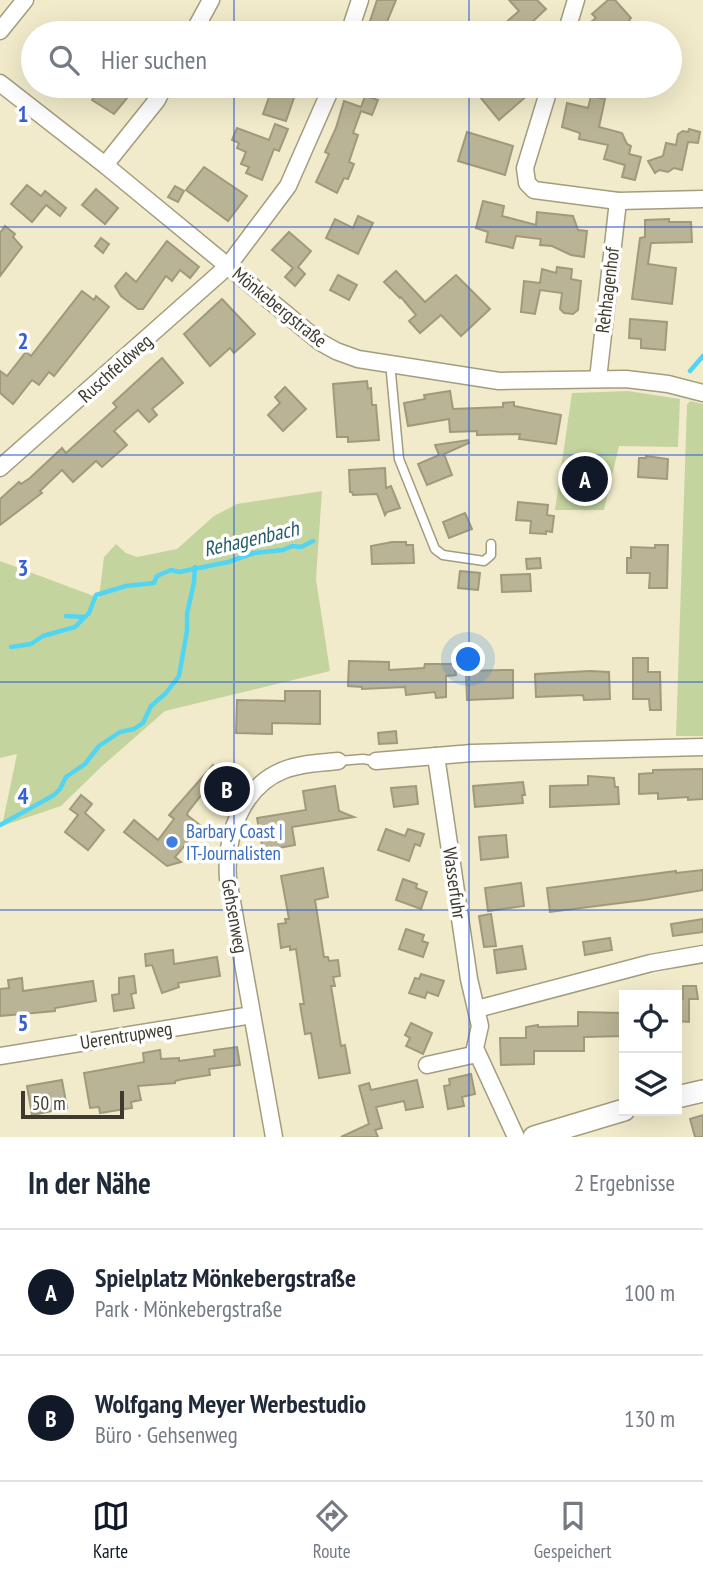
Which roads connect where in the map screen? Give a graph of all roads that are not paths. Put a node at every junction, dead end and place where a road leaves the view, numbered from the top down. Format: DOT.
graph roads {
  1 [pos="25,0"];
  2 [pos="211,0"];
  3 [pos="360,0"];
  4 [pos="576,0"];
  5 [pos="200,21"];
  6 [pos="353,21"];
  7 [pos="570,21"];
  8 [pos="0,31"];
  9 [pos="0,83"];
  10 [pos="158,98"];
  11 [pos="327,98"];
  12 [pos="546,98"];
  13 [pos="105,165"];
  14 [pos="703,199"];
  15 [pos="618,201"];
  16 [pos="228,266"];
  17 [pos="393,365"];
  18 [pos="598,379"];
  19 [pos="703,393"];
  20 [pos="0,468"];
  21 [pos="491,544"];
  22 [pos="703,747"];
  23 [pos="436,757"];
  24 [pos="338,761"];
  25 [pos="376,761"];
  26 [pos="703,954"];
  27 [pos="477,1009"];
  28 [pos="252,1015"];
  29 [pos="477,1054"];
  30 [pos="0,1056"];
  31 [pos="427,1065"];
  32 [pos="703,1091"];
  33 [pos="682,1096"];
  34 [pos="619,1112"];
  35 [pos="274,1137"];
  36 [pos="516,1137"];
  37 [pos="534,1137"];
  1 -- 8 [label="street"];
  2 -- 5 [label="street"];
  3 -- 6 [label="street"];
  4 -- 7 [label="street"];
  9 -- 13 [label="street, Mönkebergstraße"];
  10 -- 13 [label="street"];
  11 -- 16 [label="street, Ruschfeldweg"];
  12 -- 15 [label="street"];
  13 -- 16 [label="street, Mönkebergstraße"];
  14 -- 15 [label="street"];
  15 -- 18 [label="street, Rehhagenhof"];
  16 -- 17 [label="street, Mönkebergstraße"];
  16 -- 20 [label="street, Ruschfeldweg"];
  17 -- 18 [label="street, Mönkebergstraße"];
  17 -- 21 [label="lane"];
  18 -- 19 [label="street, Mönkebergstraße"];
  22 -- 23 [label="street"];
  23 -- 25 [label="street"];
  23 -- 27 [label="street, Wasserfuhr"];
  24 -- 25 [label="lane"];
  24 -- 28 [label="street, Gehsenweg"];
  26 -- 27 [label="street"];
  27 -- 29 [label="street, Wasserfuhr"];
  28 -- 30 [label="street, Uerentrupweg"];
  28 -- 35 [label="street, Gehsenweg"];
  29 -- 31 [label="street"];
  29 -- 36 [label="street, Wasserfuhr"];
  32 -- 33 [label="main road"];
  34 -- 37 [label="main road"];
}
